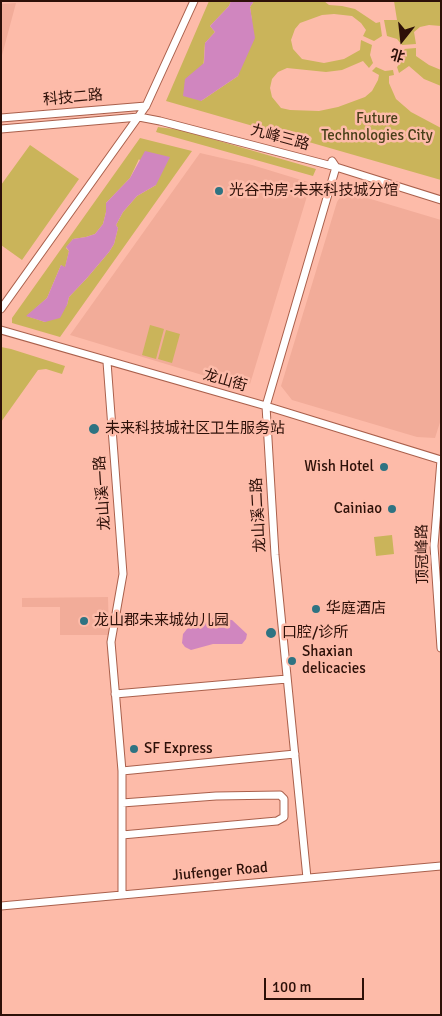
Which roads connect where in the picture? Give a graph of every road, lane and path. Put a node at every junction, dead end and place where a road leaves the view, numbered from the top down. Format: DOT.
graph roads {
  1 [pos="194,1"];
  2 [pos="146,106"];
  3 [pos="1,118"];
  4 [pos="139,118"];
  5 [pos="1,129"];
  6 [pos="334,164"];
  7 [pos="441,200"];
  8 [pos="1,309"];
  9 [pos="1,330"];
  10 [pos="107,362"];
  11 [pos="266,406"];
  12 [pos="441,460"];
  13 [pos="441,648"];
  14 [pos="287,679"];
  15 [pos="115,694"];
  16 [pos="295,754"];
  17 [pos="122,771"];
  18 [pos="122,803"];
  19 [pos="122,835"];
  20 [pos="441,866"];
  21 [pos="307,878"];
  22 [pos="122,895"];
  23 [pos="1,906"];
  1 -- 2 [label="street"];
  2 -- 3 [label="street, 科技二路"];
  2 -- 4 [label="street"];
  4 -- 5 [label="street, 科技二路"];
  4 -- 6 [label="street, 九峰三路"];
  4 -- 8 [label="street"];
  6 -- 7 [label="street, 九峰三路"];
  6 -- 11 [label="street, 龙山溪二路"];
  9 -- 10 [label="street, 龙山街"];
  10 -- 11 [label="street, 龙山街"];
  10 -- 15 [label="street, 龙山溪一路"];
  11 -- 12 [label="street, 龙山街"];
  11 -- 14 [label="street, 龙山溪二路"];
  12 -- 13 [label="street, 顶冠峰路"];
  14 -- 15 [label="street"];
  14 -- 16 [label="street, 龙山溪二路"];
  15 -- 17 [label="street, 龙山溪一路"];
  16 -- 17 [label="street"];
  16 -- 21 [label="street, 龙山溪二路"];
  17 -- 18 [label="street, 龙山溪一路"];
  18 -- 19 [label="street, 龙山溪一路"];
  18 -- 19 [label="street"];
  19 -- 22 [label="street, 龙山溪一路"];
  20 -- 21 [label="street, Jiufenger Road"];
  21 -- 22 [label="street, Jiufenger Road"];
  22 -- 23 [label="street, Jiufenger Road"];
}
